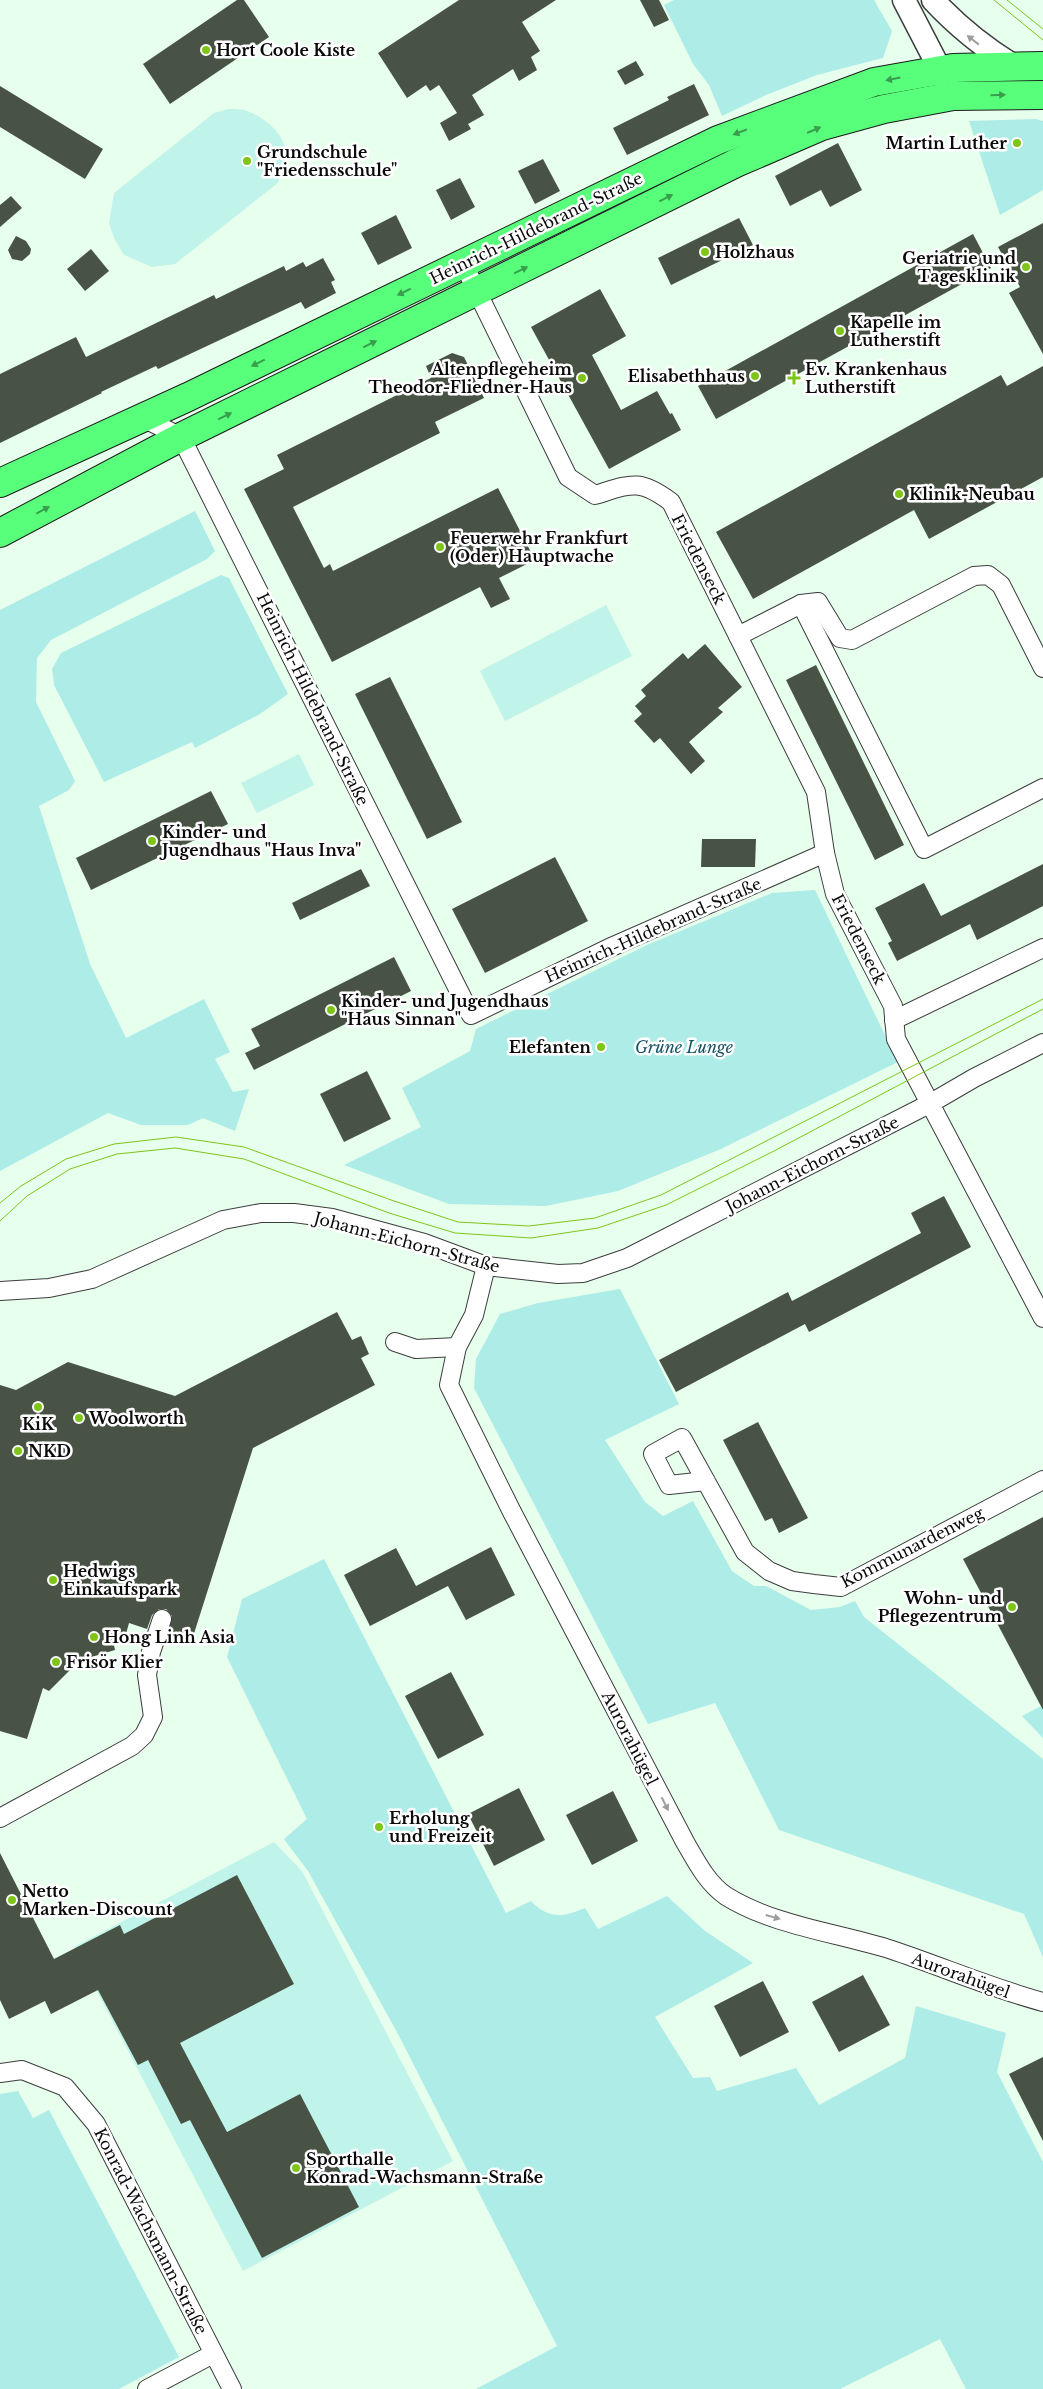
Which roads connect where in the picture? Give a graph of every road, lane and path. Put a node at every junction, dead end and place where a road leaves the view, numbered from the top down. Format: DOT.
graph roads {
  1 [pos="904,0"];
  2 [pos="933,0"];
  3 [pos="1014,66"];
  4 [pos="1043,66"];
  5 [pos="941,70"];
  6 [pos="953,96"];
  7 [pos="1043,96"];
  8 [pos="463,263"];
  9 [pos="477,292"];
  10 [pos="141,417"];
  11 [pos="181,437"];
  12 [pos="0,483"];
  13 [pos="0,533"];
  14 [pos="801,604"];
  15 [pos="738,636"];
  16 [pos="1043,668"];
  17 [pos="1043,788"];
  18 [pos="824,853"];
  19 [pos="1043,948"];
  20 [pos="894,1020"];
  21 [pos="1043,1043"];
  22 [pos="931,1103"];
  23 [pos="486,1266"];
  24 [pos="0,1291"];
  25 [pos="1043,1318"];
  26 [pos="395,1342"];
  27 [pos="457,1347"];
  28 [pos="1043,1480"];
  29 [pos="706,1481"];
  30 [pos="162,1619"];
  31 [pos="0,1818"];
  32 [pos="1043,2002"];
  33 [pos="0,2073"];
  34 [pos="213,2354"];
  35 [pos="148,2389"];
  36 [pos="232,2389"];
  1 -- 5 [label="street"];
  3 -- 2 [label="street, one-way"];
  3 -- 4 [label="main road, Heinrich-Hildebrand-Straße"];
  3 -- 5 [label="main road, Heinrich-Hildebrand-Straße"];
  5 -- 6 [label="street"];
  5 -- 8 [label="main road, Heinrich-Hildebrand-Straße, one-way"];
  6 -- 7 [label="main road, Heinrich-Hildebrand-Straße, one-way"];
  9 -- 6 [label="main road, Heinrich-Hildebrand-Straße, one-way"];
  8 -- 9 [label="street, Friedenseck"];
  8 -- 10 [label="main road, Heinrich-Hildebrand-Straße, one-way"];
  11 -- 9 [label="main road, Heinrich-Hildebrand-Straße, one-way"];
  9 -- 15 [label="street, Friedenseck"];
  10 -- 11 [label="street"];
  10 -- 12 [label="main road, Heinrich-Hildebrand-Straße"];
  13 -- 11 [label="main road, Heinrich-Hildebrand-Straße, one-way"];
  11 -- 18 [label="street, Heinrich-Hildebrand-Straße"];
  14 -- 15 [label="street"];
  14 -- 16 [label="street"];
  14 -- 17 [label="street"];
  15 -- 18 [label="street, Friedenseck"];
  18 -- 20 [label="street, Friedenseck"];
  19 -- 20 [label="street"];
  20 -- 22 [label="street, Friedenseck"];
  21 -- 22 [label="street, Johann-Eichorn-Straße"];
  22 -- 23 [label="street, Johann-Eichorn-Straße"];
  22 -- 25 [label="street"];
  23 -- 24 [label="street, Johann-Eichorn-Straße"];
  23 -- 27 [label="street, Aurorahügel"];
  26 -- 27 [label="street"];
  27 -- 32 [label="street, Aurorahügel, one-way"];
  28 -- 29 [label="street, Kommunardenweg"];
  30 -- 31 [label="street"];
  33 -- 34 [label="street, Konrad-Wachsmann-Straße"];
  34 -- 35 [label="street"];
  34 -- 36 [label="street, Konrad-Wachsmann-Straße"];
}
